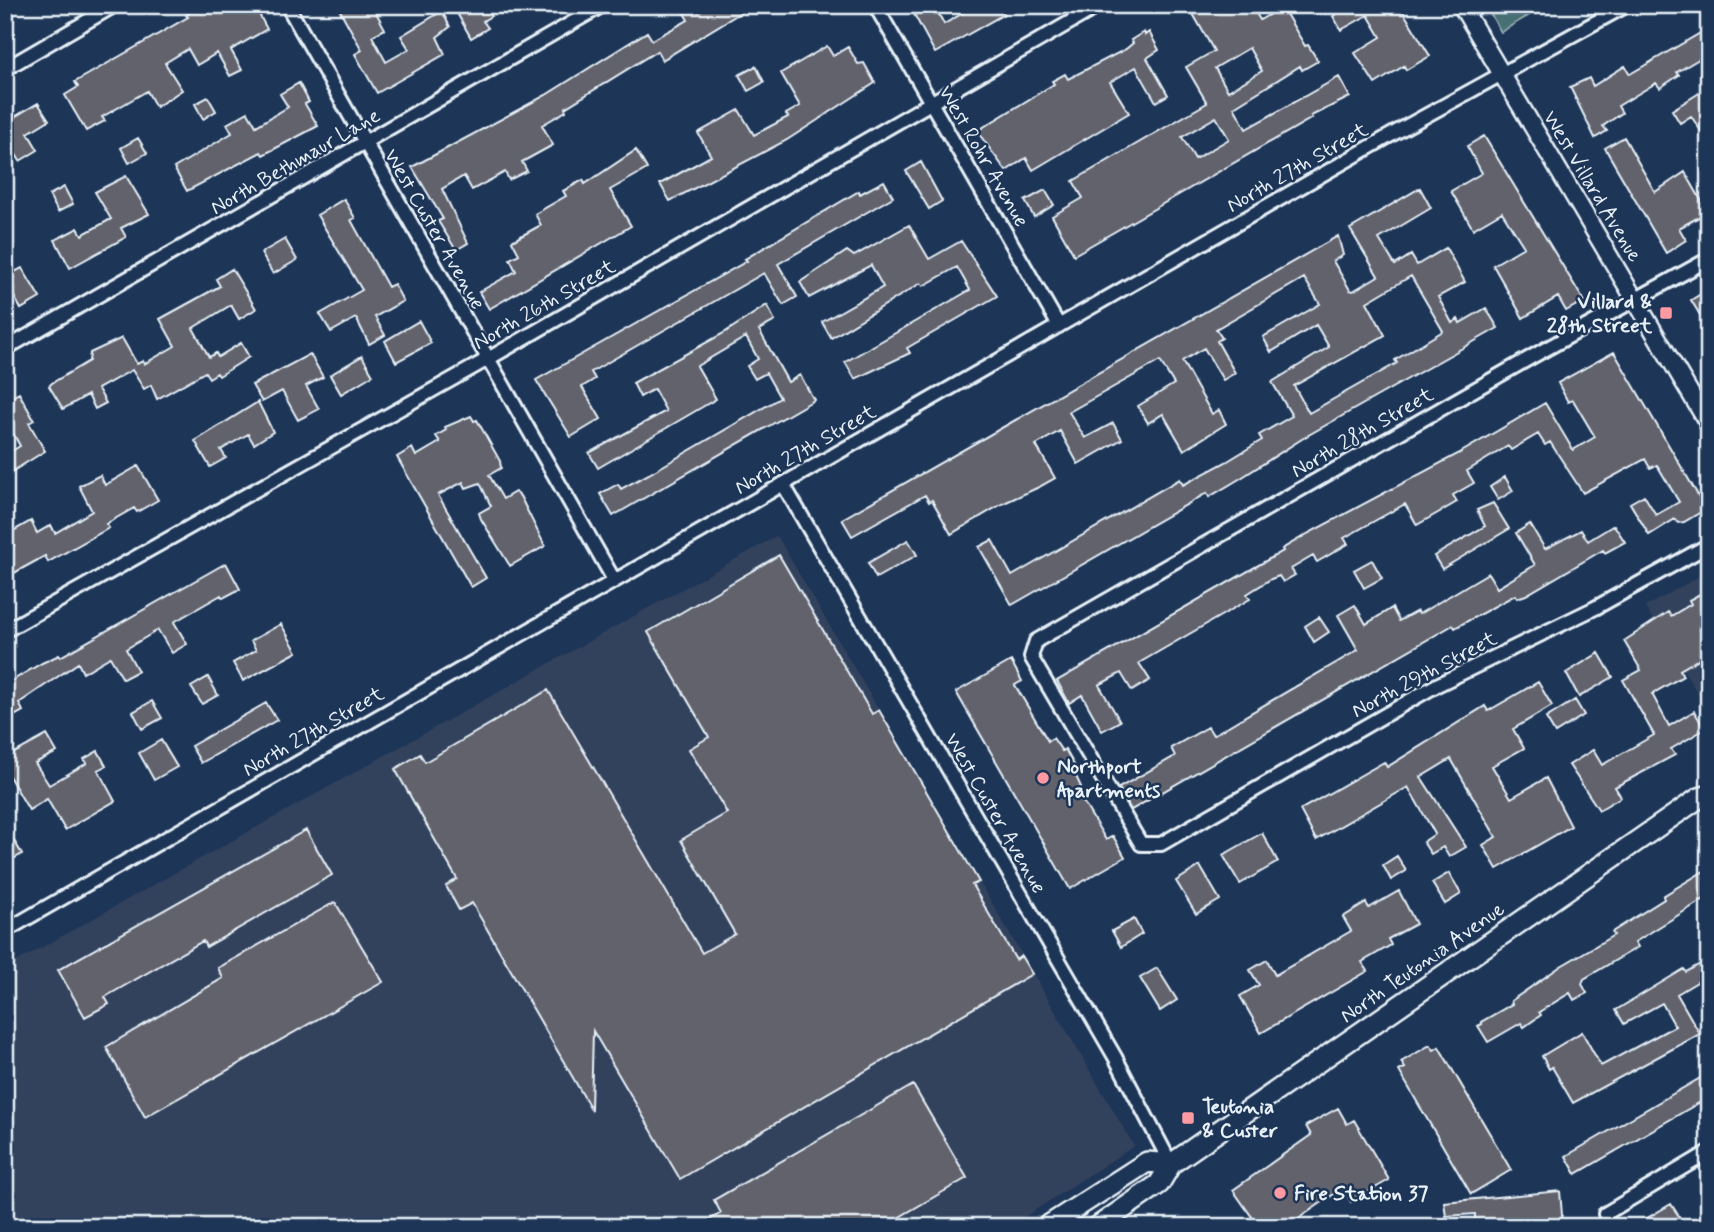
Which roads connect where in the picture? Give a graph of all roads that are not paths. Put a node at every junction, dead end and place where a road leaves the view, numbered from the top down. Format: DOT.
graph roads {
  1 [pos="115,5"];
  2 [pos="287,5"];
  3 [pos="603,5"];
  4 [pos="875,5"];
  5 [pos="1100,5"];
  6 [pos="1461,5"];
  7 [pos="1627,5"];
  8 [pos="5,69"];
  9 [pos="1502,75"];
  10 [pos="931,103"];
  11 [pos="364,143"];
  12 [pos="1709,259"];
  13 [pos="1636,301"];
  14 [pos="1059,326"];
  15 [pos="5,349"];
  16 [pos="488,359"];
  17 [pos="1709,425"];
  18 [pos="783,484"];
  19 [pos="1709,545"];
  20 [pos="614,580"];
  21 [pos="5,631"];
  22 [pos="1706,792"];
  23 [pos="1161,844"];
  24 [pos="5,931"];
  25 [pos="1709,1152"];
  26 [pos="1171,1164"];
  27 [pos="1605,1214"];
  28 [pos="1046,1227"];
  29 [pos="1097,1227"];
  1 -- 8 [label="street"];
  2 -- 11 [label="street, West Custer Avenue"];
  3 -- 11 [label="street, North Bethmaur Lane"];
  4 -- 10 [label="street, West Rohr Avenue"];
  5 -- 10 [label="street, North 26th Street"];
  6 -- 9 [label="street, West Villard Avenue"];
  7 -- 9 [label="street, North 27th Street"];
  9 -- 13 [label="street, West Villard Avenue"];
  9 -- 14 [label="street, North 27th Street"];
  10 -- 14 [label="street, West Rohr Avenue"];
  10 -- 16 [label="street, North 26th Street"];
  11 -- 15 [label="street, North Bethmaur Lane"];
  11 -- 16 [label="street, West Custer Avenue"];
  12 -- 13 [label="street, North 28th Street"];
  13 -- 17 [label="street, West Villard Avenue"];
  13 -- 23 [label="street, North 28th Street"];
  14 -- 18 [label="street, North 27th Street"];
  16 -- 20 [label="street, West Custer Avenue"];
  16 -- 21 [label="street, North 26th Street"];
  18 -- 20 [label="street, North 27th Street"];
  18 -- 26 [label="street, West Custer Avenue"];
  19 -- 23 [label="street, North 29th Street"];
  20 -- 24 [label="street, North 27th Street"];
  22 -- 26 [label="main road, North Teutonia Avenue"];
  25 -- 27 [label="street"];
  26 -- 28 [label="main road, North Teutonia Avenue"];
  26 -- 29 [label="main road, North Teutonia Avenue"];
}
